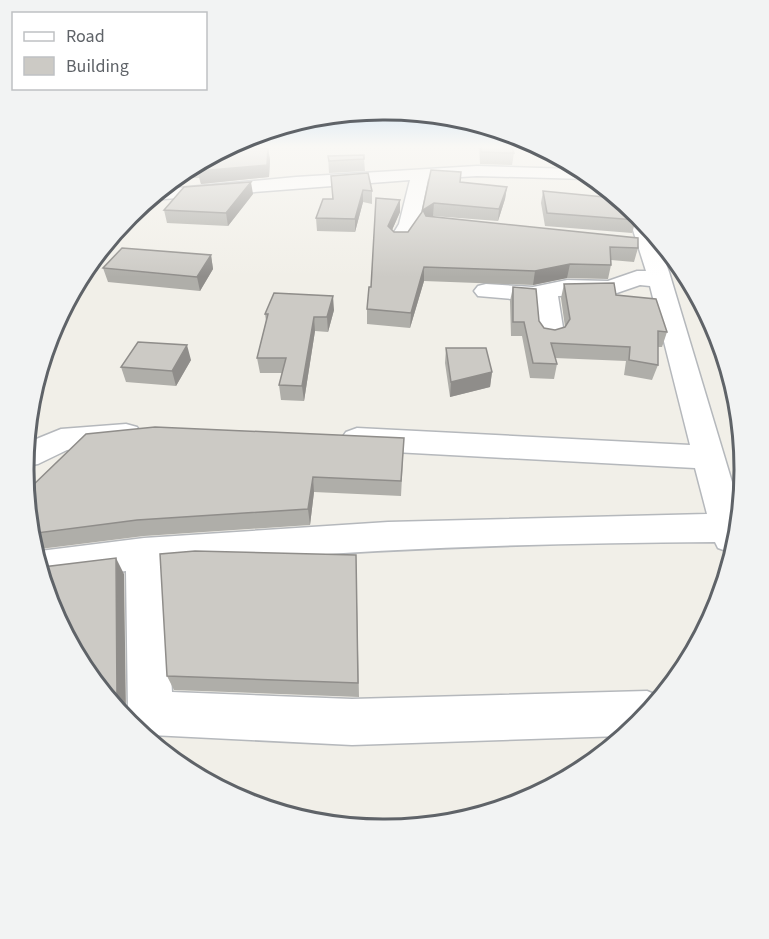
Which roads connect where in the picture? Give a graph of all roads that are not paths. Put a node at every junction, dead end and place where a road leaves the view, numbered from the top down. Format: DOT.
graph roads {
  1 [pos="218,190"];
  2 [pos="417,190"];
  3 [pos="167,195"];
  4 [pos="645,235"];
  5 [pos="401,239"];
  6 [pos="651,256"];
  7 [pos="486,291"];
  8 [pos="546,292"];
  9 [pos="551,334"];
  10 [pos="154,431"];
  11 [pos="331,437"];
  12 [pos="35,452"];
  13 [pos="708,457"];
  14 [pos="730,528"];
  15 [pos="729,532"];
  16 [pos="144,553"];
  17 [pos="48,565"];
  18 [pos="635,713"];
  1 -- 3 [label="street"];
  2 -- 5 [label="street"];
  4 -- 6 [label="street"];
  6 -- 8 [label="street"];
  6 -- 13 [label="street"];
  7 -- 8 [label="street"];
  8 -- 9 [label="street"];
  10 -- 12 [label="street"];
  11 -- 13 [label="street"];
  13 -- 14 [label="street"];
  15 -- 16 [label="street"];
  16 -- 17 [label="street"];
  16 -- 18 [label="street"];
}
